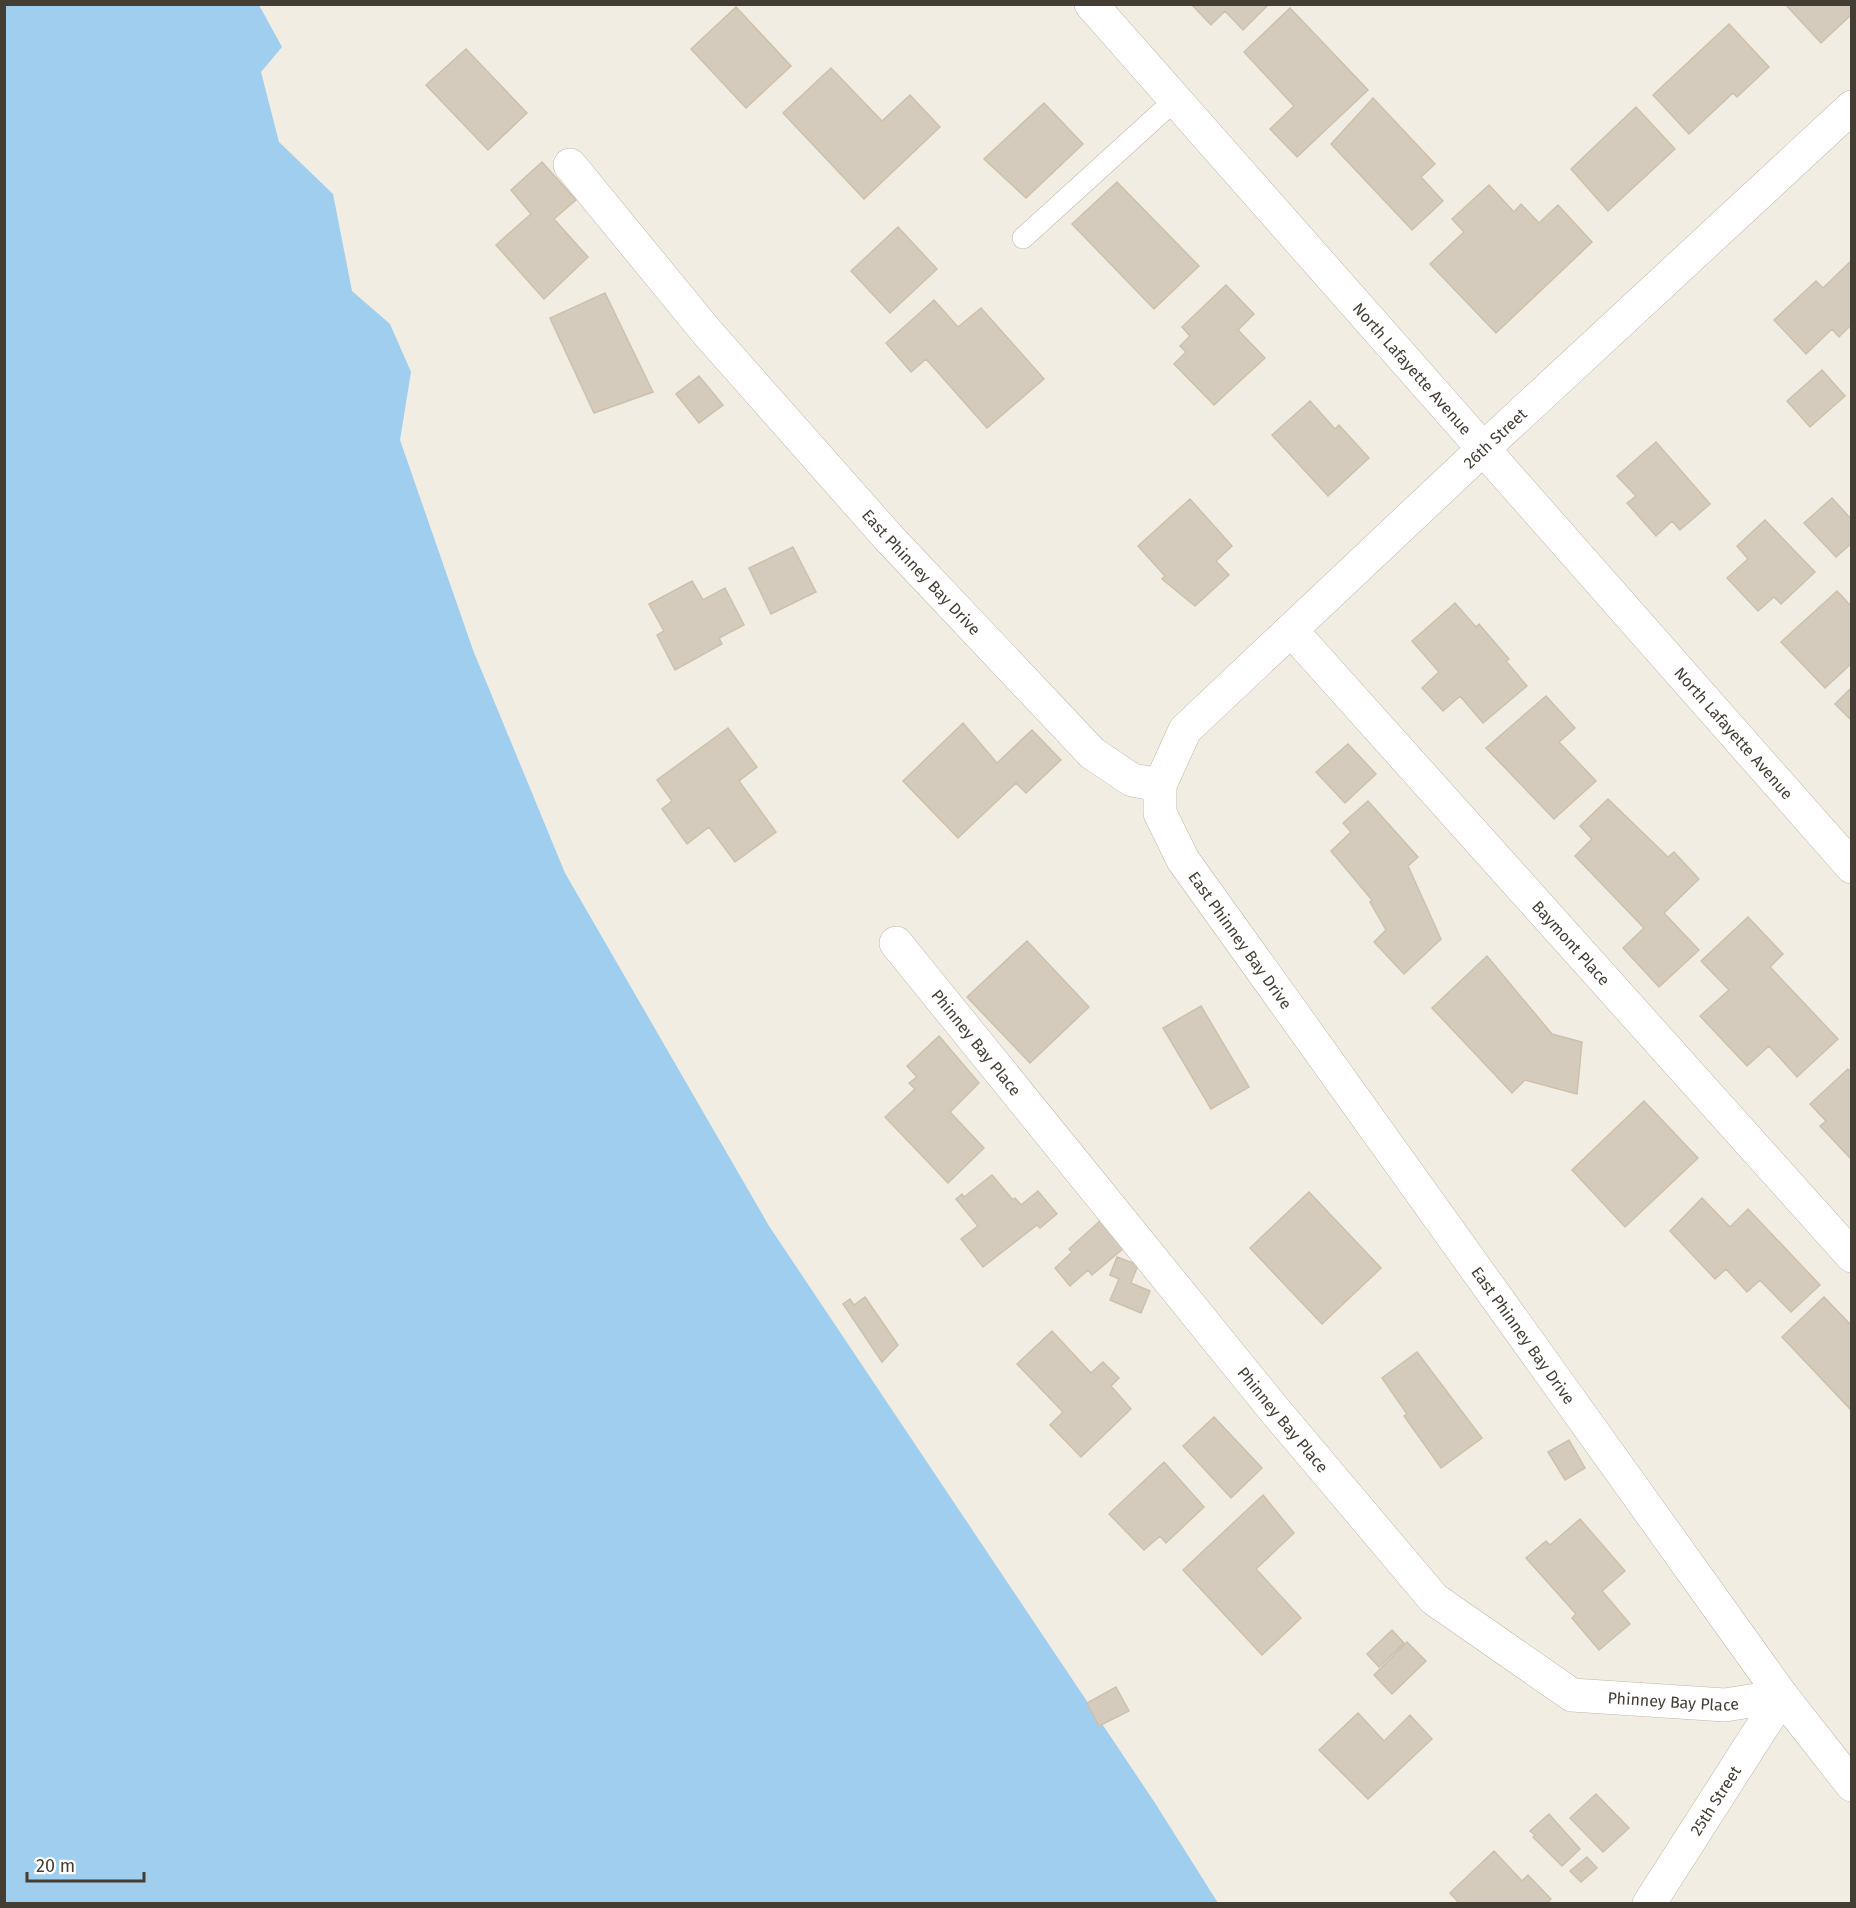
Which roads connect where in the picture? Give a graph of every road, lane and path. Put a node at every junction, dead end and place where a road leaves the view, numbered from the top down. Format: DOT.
graph roads {
  1 [pos="1091,4"];
  2 [pos="1176,99"];
  3 [pos="1848,118"];
  4 [pos="570,165"];
  5 [pos="1023,238"];
  6 [pos="1484,448"];
  7 [pos="1291,630"];
  8 [pos="1160,785"];
  9 [pos="1851,867"];
  10 [pos="896,943"];
  11 [pos="1851,1256"];
  12 [pos="1782,1696"];
  13 [pos="1851,1785"];
  14 [pos="1649,1904"];
  1 -- 2 [label="street, North Lafayette Avenue"];
  2 -- 5 [label="lane"];
  2 -- 6 [label="street, North Lafayette Avenue"];
  3 -- 6 [label="street, 26th Street"];
  4 -- 8 [label="street, East Phinney Bay Drive"];
  6 -- 7 [label="street, 26th Street"];
  6 -- 9 [label="street, North Lafayette Avenue"];
  7 -- 8 [label="street, 26th Street"];
  7 -- 11 [label="street, Baymont Place"];
  8 -- 12 [label="street, East Phinney Bay Drive"];
  10 -- 12 [label="street, Phinney Bay Place"];
  12 -- 13 [label="street, East Phinney Bay Drive"];
  12 -- 14 [label="street, 25th Street"];
}
